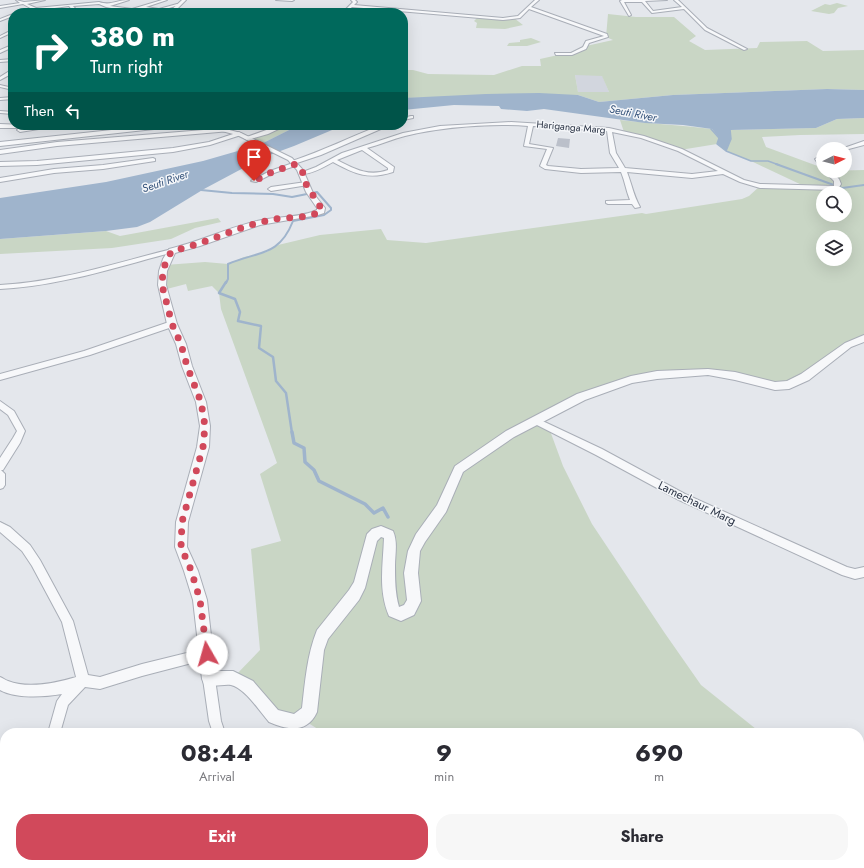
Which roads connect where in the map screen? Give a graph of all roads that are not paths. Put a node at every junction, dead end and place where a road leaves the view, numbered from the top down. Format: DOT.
graph roads {
  1 [pos="18,0"];
  2 [pos="42,0"];
  3 [pos="127,0"];
  4 [pos="165,0"];
  5 [pos="184,0"];
  6 [pos="278,0"];
  7 [pos="292,0"];
  8 [pos="353,0"];
  9 [pos="537,0"];
  10 [pos="665,0"];
  11 [pos="676,0"];
  12 [pos="98,1"];
  13 [pos="643,1"];
  14 [pos="24,3"];
  15 [pos="70,5"];
  16 [pos="177,5"];
  17 [pos="106,6"];
  18 [pos="351,6"];
  19 [pos="0,7"];
  20 [pos="33,8"];
  21 [pos="44,8"];
  22 [pos="73,8"];
  23 [pos="118,8"];
  24 [pos="140,8"];
  25 [pos="166,8"];
  26 [pos="174,8"];
  27 [pos="374,8"];
  28 [pos="530,8"];
  29 [pos="685,8"];
  30 [pos="408,11"];
  31 [pos="629,15"];
  32 [pos="0,38"];
  33 [pos="6,39"];
  34 [pos="745,49"];
  35 [pos="556,54"];
  36 [pos="411,117"];
  37 [pos="408,118"];
  38 [pos="531,124"];
  39 [pos="20,130"];
  40 [pos="46,130"];
  41 [pos="134,130"];
  42 [pos="228,130"];
  43 [pos="273,130"];
  44 [pos="374,130"];
  45 [pos="609,130"];
  46 [pos="0,131"];
  47 [pos="239,134"];
  48 [pos="247,138"];
  49 [pos="40,139"];
  50 [pos="864,143"];
  51 [pos="0,144"];
  52 [pos="852,147"];
  53 [pos="363,148"];
  54 [pos="0,152"];
  55 [pos="153,160"];
  56 [pos="333,160"];
  57 [pos="293,161"];
  58 [pos="0,164"];
  59 [pos="623,170"];
  60 [pos="724,172"];
  61 [pos="303,173"];
  62 [pos="834,178"];
  63 [pos="0,180"];
  64 [pos="254,181"];
  65 [pos="306,184"];
  66 [pos="271,189"];
  67 [pos="608,202"];
  68 [pos="172,251"];
  69 [pos="0,287"];
  70 [pos="172,324"];
  71 [pos="864,338"];
  72 [pos="0,378"];
  73 [pos="0,404"];
  74 [pos="534,420"];
  75 [pos="0,467"];
  76 [pos="0,474"];
  77 [pos="0,485"];
  78 [pos="0,526"];
  79 [pos="864,572"];
  80 [pos="207,654"];
  81 [pos="210,679"];
  82 [pos="83,681"];
  83 [pos="0,683"];
  84 [pos="55,728"];
  85 [pos="217,728"];
  1 -- 14 [label="street"];
  2 -- 14 [label="street"];
  3 -- 17 [label="street"];
  4 -- 24 [label="street"];
  5 -- 16 [label="street"];
  6 -- 7 [label="street"];
  8 -- 18 [label="street"];
  9 -- 28 [label="street"];
  10 -- 13 [label="street"];
  11 -- 29 [label="street"];
  12 -- 15 [label="street"];
  12 -- 17 [label="street"];
  13 -- 29 [label="street"];
  13 -- 31 [label="street"];
  14 -- 19 [label="street"];
  14 -- 20 [label="street"];
  15 -- 21 [label="street"];
  15 -- 22 [label="street"];
  16 -- 25 [label="street"];
  16 -- 26 [label="street"];
  17 -- 23 [label="street"];
  18 -- 27 [label="street"];
  28 -- 30 [label="street"];
  28 -- 35 [label="street"];
  29 -- 34 [label="street"];
  32 -- 33 [label="street"];
  36 -- 37 [label="street"];
  38 -- 45 [label="street, Hariganga Marg"];
  38 -- 53 [label="street, Hariganga Marg"];
  38 -- 59 [label="street"];
  39 -- 46 [label="street"];
  40 -- 49 [label="street"];
  41 -- 49 [label="street"];
  42 -- 47 [label="street"];
  42 -- 54 [label="street"];
  43 -- 48 [label="street"];
  44 -- 57 [label="street"];
  45 -- 59 [label="street"];
  45 -- 60 [label="street, Hariganga Marg"];
  47 -- 48 [label="street"];
  47 -- 58 [label="street"];
  48 -- 57 [label="street"];
  49 -- 51 [label="street"];
  50 -- 52 [label="street"];
  53 -- 56 [label="street, Hariganga Marg"];
  53 -- 56 [label="street"];
  55 -- 63 [label="street"];
  56 -- 61 [label="street, Hariganga Marg"];
  57 -- 61 [label="street"];
  57 -- 64 [label="street"];
  59 -- 60 [label="street"];
  59 -- 67 [label="street"];
  60 -- 62 [label="street, Hariganga Marg"];
  61 -- 65 [label="street"];
  65 -- 66 [label="street"];
  65 -- 68 [label="street"];
  68 -- 69 [label="street"];
  68 -- 70 [label="street"];
  70 -- 72 [label="street"];
  70 -- 80 [label="street"];
  71 -- 74 [label="street"];
  73 -- 75 [label="street"];
  74 -- 79 [label="street, Lamechaur Marg"];
  74 -- 81 [label="street"];
  76 -- 77 [label="street"];
  78 -- 82 [label="street"];
  80 -- 81 [label="street"];
  80 -- 82 [label="street"];
  81 -- 85 [label="street"];
  82 -- 83 [label="street"];
  82 -- 84 [label="street"];
}
